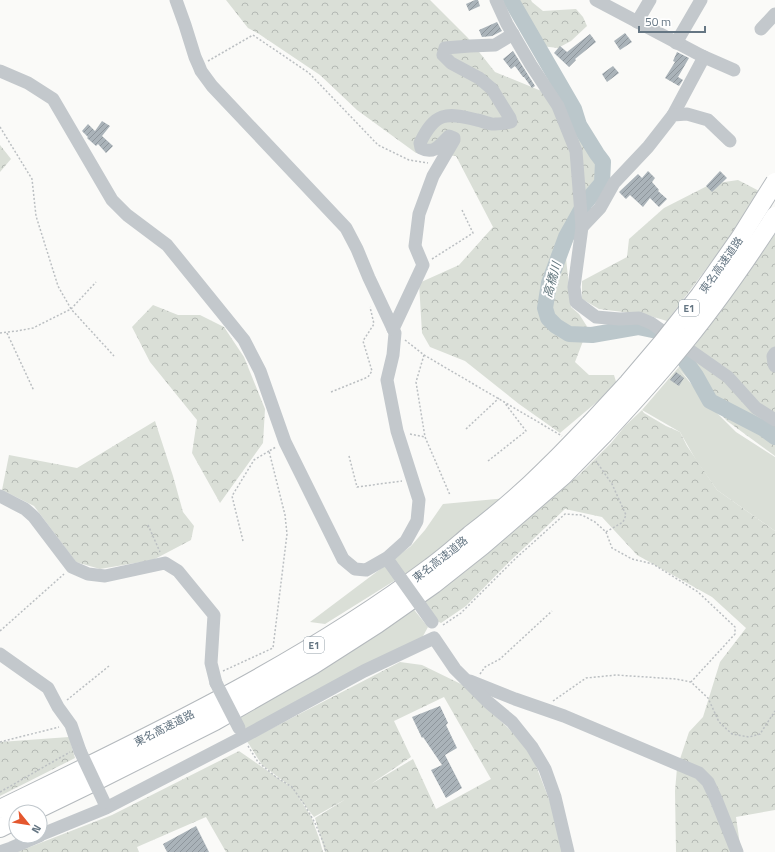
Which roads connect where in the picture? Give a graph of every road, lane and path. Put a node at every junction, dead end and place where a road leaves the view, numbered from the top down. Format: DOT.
graph roads {
  1 [pos="176,0"];
  2 [pos="496,0"];
  3 [pos="596,0"];
  4 [pos="650,0"];
  5 [pos="701,0"];
  6 [pos="775,14"];
  7 [pos="637,22"];
  8 [pos="761,29"];
  9 [pos="513,34"];
  10 [pos="676,43"];
  11 [pos="702,56"];
  12 [pos="199,66"];
  13 [pos="734,70"];
  14 [pos="0,71"];
  15 [pos="673,115"];
  16 [pos="0,127"];
  17 [pos="730,141"];
  18 [pos="440,165"];
  19 [pos="775,182"];
  20 [pos="462,210"];
  21 [pos="775,216"];
  22 [pos="582,227"];
  23 [pos="423,265"];
  24 [pos="96,282"];
  25 [pos="369,304"];
  26 [pos="71,309"];
  27 [pos="394,331"];
  28 [pos="7,332"];
  29 [pos="0,333"];
  30 [pos="775,353"];
  31 [pos="424,355"];
  32 [pos="114,356"];
  33 [pos="775,366"];
  34 [pos="34,391"];
  35 [pos="331,392"];
  36 [pos="499,398"];
  37 [pos="503,401"];
  38 [pos="775,420"];
  39 [pos="466,429"];
  40 [pos="597,430"];
  41 [pos="397,431"];
  42 [pos="425,437"];
  43 [pos="564,437"];
  44 [pos="285,442"];
  45 [pos="269,451"];
  46 [pos="348,456"];
  47 [pos="595,460"];
  48 [pos="488,461"];
  49 [pos="412,480"];
  50 [pos="450,495"];
  51 [pos="0,496"];
  52 [pos="148,525"];
  53 [pos="606,532"];
  54 [pos="243,541"];
  55 [pos="388,560"];
  56 [pos="165,563"];
  57 [pos="72,567"];
  58 [pos="552,611"];
  59 [pos="434,630"];
  60 [pos="0,631"];
  61 [pos="0,654"];
  62 [pos="109,666"];
  63 [pos="215,680"];
  64 [pos="470,681"];
  65 [pos="691,682"];
  66 [pos="58,707"];
  67 [pos="543,708"];
  68 [pos="775,711"];
  69 [pos="71,725"];
  70 [pos="241,733"];
  71 [pos="0,742"];
  72 [pos="79,749"];
  73 [pos="0,792"];
  74 [pos="48,804"];
  75 [pos="105,805"];
  76 [pos="0,809"];
  77 [pos="48,832"];
  78 [pos="20,844"];
  79 [pos="0,852"];
  80 [pos="326,852"];
  81 [pos="568,852"];
  82 [pos="737,852"];
  1 -- 12 [label="street"];
  2 -- 9 [label="street"];
  3 -- 7 [label="street"];
  4 -- 7 [label="street"];
  5 -- 10 [label="street"];
  6 -- 8 [label="street"];
  7 -- 10 [label="street"];
  9 -- 18 [label="street"];
  9 -- 22 [label="street"];
  10 -- 11 [label="street"];
  11 -- 13 [label="street"];
  11 -- 15 [label="street"];
  12 -- 18 [label="path"];
  12 -- 27 [label="street"];
  14 -- 44 [label="street"];
  15 -- 17 [label="street"];
  15 -- 22 [label="street"];
  16 -- 26 [label="path"];
  18 -- 23 [label="street"];
  19 -- 40 [label="highway, 東名高速道路 / E1, bridge"];
  20 -- 23 [label="path"];
  21 -- 40 [label="highway, 東名高速道路 / E1, bridge"];
  22 -- 38 [label="street"];
  23 -- 27 [label="street"];
  24 -- 26 [label="path"];
  25 -- 35 [label="path"];
  26 -- 28 [label="path"];
  26 -- 32 [label="path"];
  27 -- 31 [label="path"];
  27 -- 41 [label="street"];
  28 -- 29 [label="path"];
  28 -- 34 [label="path"];
  30 -- 33 [label="street"];
  31 -- 36 [label="path"];
  31 -- 42 [label="path"];
  36 -- 37 [label="path"];
  36 -- 39 [label="path"];
  37 -- 43 [label="path"];
  37 -- 48 [label="path"];
  40 -- 74 [label="highway, 東名高速道路 / E1"];
  40 -- 76 [label="highway, 東名高速道路 / E1"];
  41 -- 42 [label="path"];
  41 -- 49 [label="street"];
  42 -- 50 [label="path"];
  44 -- 45 [label="path"];
  44 -- 55 [label="street"];
  45 -- 54 [label="path"];
  45 -- 63 [label="path"];
  46 -- 49 [label="path"];
  47 -- 53 [label="path"];
  49 -- 55 [label="street"];
  51 -- 57 [label="street"];
  52 -- 56 [label="path"];
  53 -- 59 [label="path"];
  53 -- 65 [label="path"];
  55 -- 59 [label="street, bridge"];
  56 -- 57 [label="street"];
  56 -- 63 [label="street"];
  57 -- 60 [label="path"];
  58 -- 64 [label="path"];
  59 -- 64 [label="street"];
  59 -- 70 [label="street"];
  61 -- 66 [label="street"];
  62 -- 66 [label="path"];
  63 -- 70 [label="street, bridge"];
  64 -- 67 [label="street"];
  64 -- 81 [label="street"];
  65 -- 67 [label="path"];
  65 -- 68 [label="path"];
  66 -- 69 [label="street"];
  67 -- 82 [label="street"];
  69 -- 71 [label="path"];
  69 -- 72 [label="street"];
  70 -- 75 [label="street"];
  70 -- 80 [label="path"];
  72 -- 73 [label="path"];
  72 -- 75 [label="street, bridge"];
  75 -- 77 [label="street"];
  78 -- 79 [label="street"];
}
